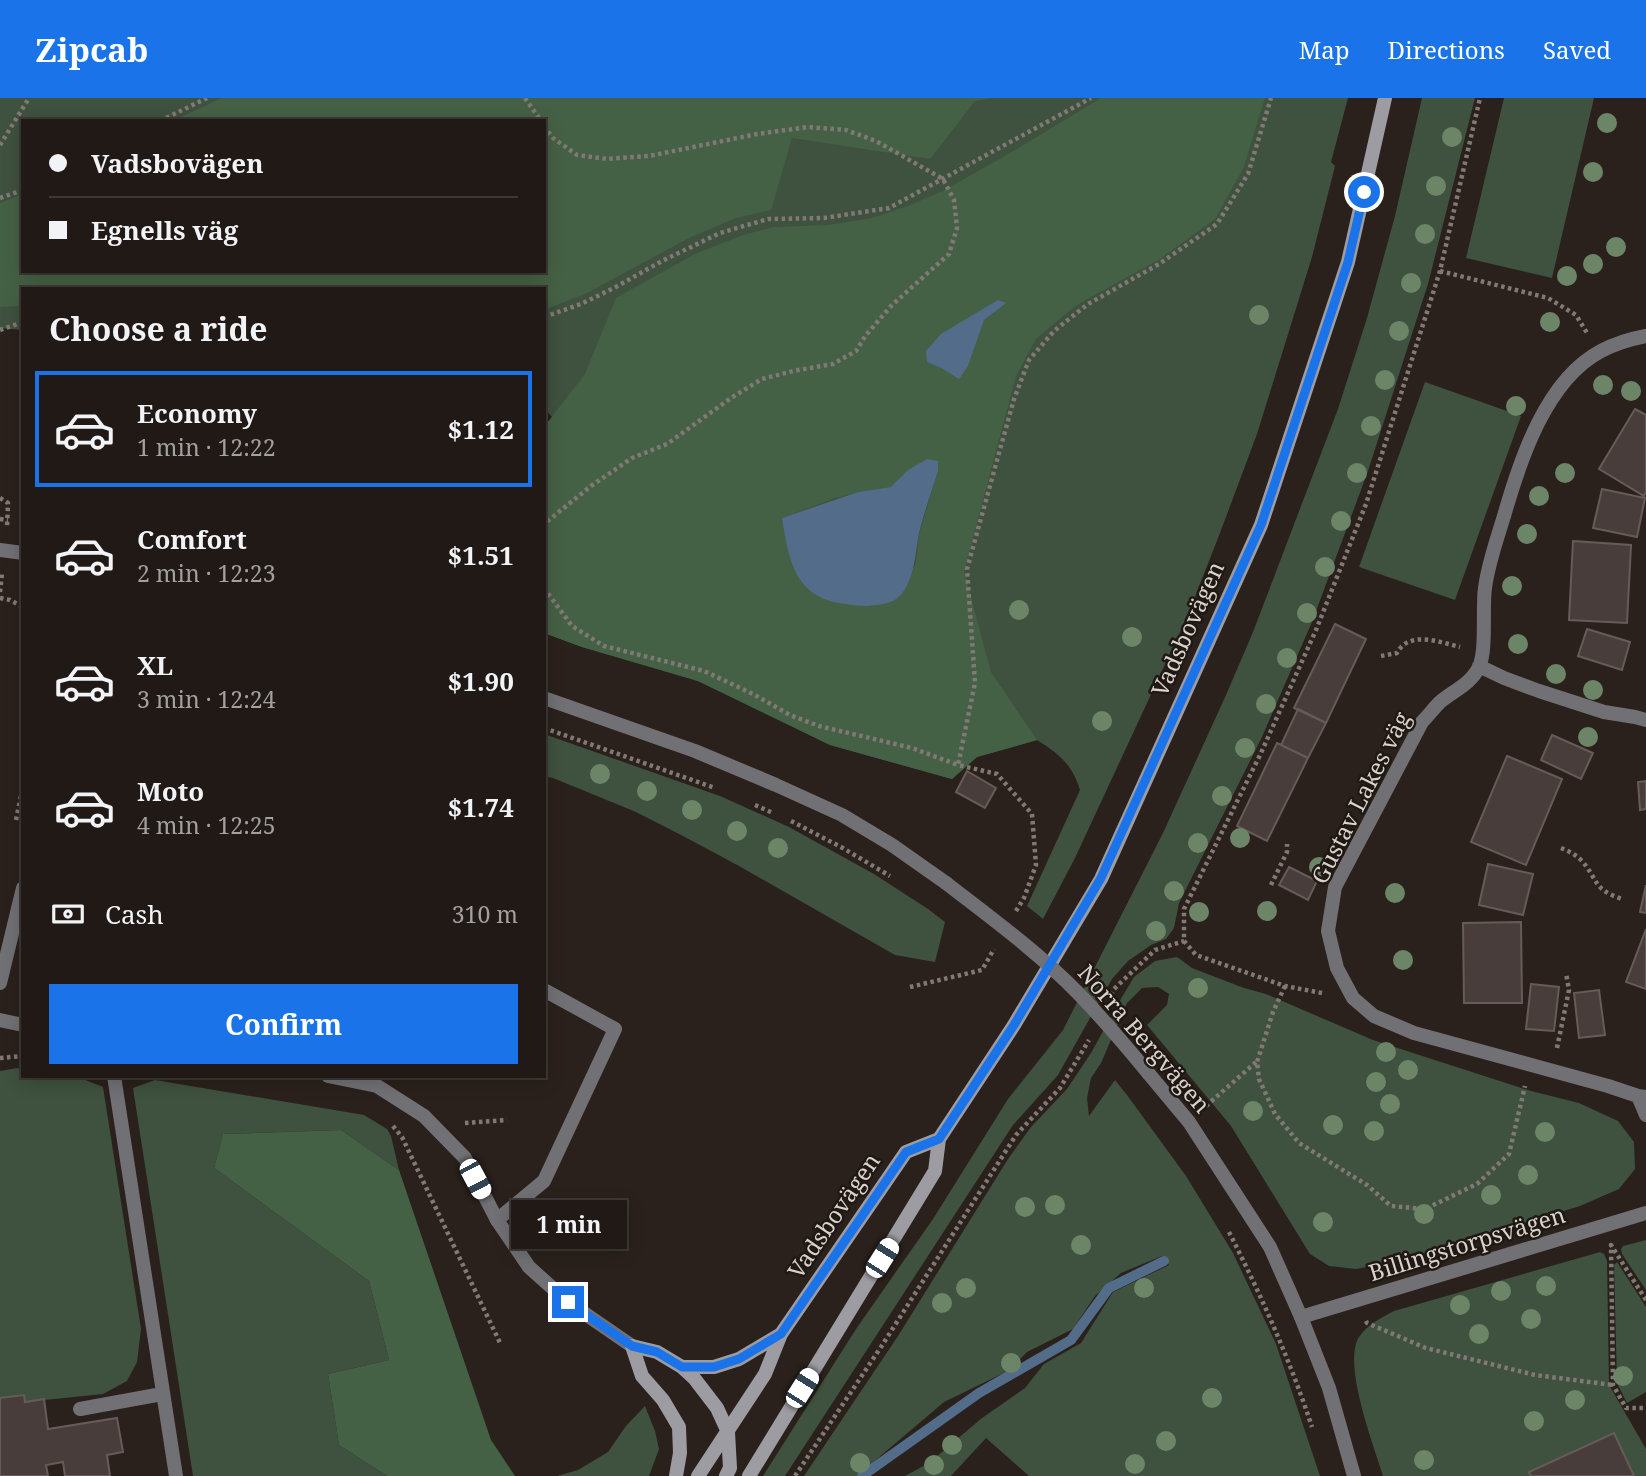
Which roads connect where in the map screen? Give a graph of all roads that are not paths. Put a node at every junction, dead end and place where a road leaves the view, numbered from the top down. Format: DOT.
graph roads {
  1 [pos="1385,98"];
  2 [pos="1646,336"];
  3 [pos="0,550"];
  4 [pos="21,553"];
  5 [pos="1479,666"];
  6 [pos="546,699"];
  7 [pos="1646,720"];
  8 [pos="21,896"];
  9 [pos="0,983"];
  10 [pos="546,991"];
  11 [pos="0,1020"];
  12 [pos="21,1025"];
  13 [pos="114,1078"];
  14 [pos="338,1078"];
  15 [pos="1642,1097"];
  16 [pos="1646,1115"];
  17 [pos="939,1139"];
  18 [pos="1646,1213"];
  19 [pos="497,1220"];
  20 [pos="1301,1317"];
  21 [pos="781,1334"];
  22 [pos="632,1346"];
  23 [pos="682,1367"];
  24 [pos="162,1394"];
  25 [pos="80,1409"];
  26 [pos="728,1432"];
  27 [pos="176,1476"];
  28 [pos="676,1476"];
  29 [pos="698,1476"];
  30 [pos="726,1476"];
  31 [pos="749,1476"];
  32 [pos="1354,1476"];
  1 -- 17 [label="main road, Vadsbovägen"];
  2 -- 5 [label="street"];
  3 -- 4 [label="street"];
  5 -- 7 [label="street"];
  5 -- 15 [label="street, Gustav Lakes väg"];
  6 -- 20 [label="street, Norra Bergvägen, bridge"];
  8 -- 9 [label="street"];
  10 -- 19 [label="street"];
  11 -- 12 [label="street"];
  13 -- 24 [label="street"];
  14 -- 19 [label="street"];
  15 -- 16 [label="street, Gustav Lakes väg"];
  17 -- 21 [label="main road, Vadsbovägen"];
  17 -- 31 [label="main road, Vadsbovägen"];
  18 -- 20 [label="street, Billingstorpsvägen"];
  19 -- 22 [label="street"];
  20 -- 32 [label="street, Norra Bergvägen"];
  21 -- 23 [label="main road, Vadsbovägen"];
  21 -- 26 [label="main road, Vadsbovägen"];
  22 -- 23 [label="main road, Vadsbovägen"];
  22 -- 28 [label="main road"];
  23 -- 26 [label="main road, Vadsbovägen"];
  24 -- 25 [label="street"];
  24 -- 27 [label="street"];
  26 -- 29 [label="main road, Vadsbovägen"];
  26 -- 30 [label="main road, Vadsbovägen"];
}
